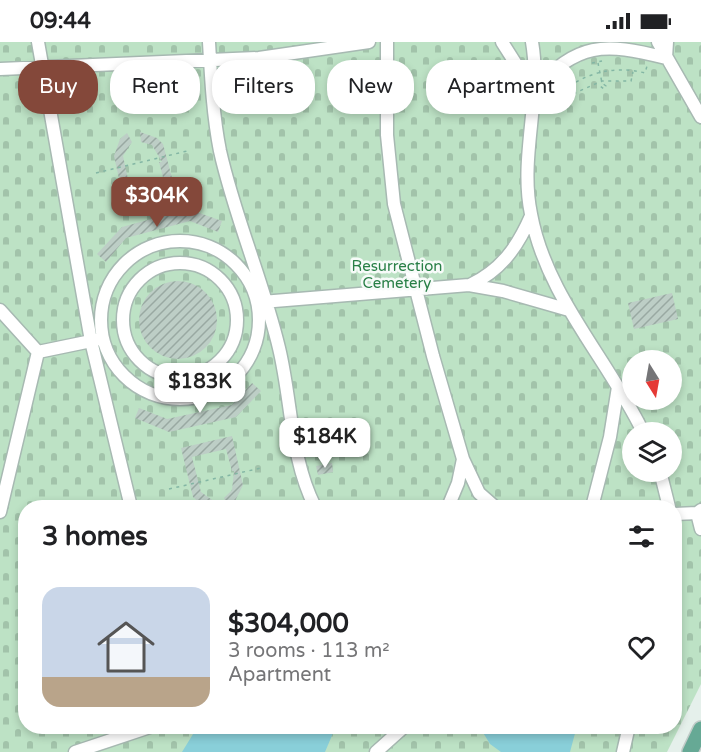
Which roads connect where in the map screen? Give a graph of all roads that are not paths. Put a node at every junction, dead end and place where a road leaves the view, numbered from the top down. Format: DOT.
graph roads {
  1 [pos="38,42"];
  2 [pos="209,42"];
  3 [pos="369,42"];
  4 [pos="387,42"];
  5 [pos="502,42"];
  6 [pos="532,42"];
  7 [pos="658,42"];
  8 [pos="667,42"];
  9 [pos="666,58"];
  10 [pos="41,60"];
  11 [pos="210,60"];
  12 [pos="513,60"];
  13 [pos="532,60"];
  14 [pos="566,60"];
  15 [pos="98,65"];
  16 [pos="18,68"];
  17 [pos="0,69"];
  18 [pos="50,114"];
  19 [pos="531,114"];
  20 [pos="701,117"];
  21 [pos="531,216"];
  22 [pos="210,247"];
  23 [pos="201,267"];
  24 [pos="114,278"];
  25 [pos="469,285"];
  26 [pos="131,290"];
  27 [pos="416,290"];
  28 [pos="262,301"];
  29 [pos="0,310"];
  30 [pos="569,310"];
  31 [pos="103,338"];
  32 [pos="90,341"];
  33 [pos="38,352"];
  34 [pos="223,357"];
  35 [pos="153,370"];
  36 [pos="241,370"];
  37 [pos="618,387"];
  38 [pos="142,389"];
  39 [pos="638,422"];
  40 [pos="463,459"];
  41 [pos="663,482"];
  42 [pos="129,500"];
  43 [pos="312,500"];
  44 [pos="451,500"];
  45 [pos="487,500"];
  46 [pos="594,500"];
  47 [pos="667,500"];
  48 [pos="699,511"];
  49 [pos="0,512"];
  50 [pos="682,512"];
  51 [pos="701,530"];
  52 [pos="701,729"];
  53 [pos="129,734"];
  54 [pos="396,734"];
  55 [pos="627,734"];
  56 [pos="75,752"];
  57 [pos="375,752"];
  58 [pos="623,752"];
  59 [pos="690,752"];
  1 -- 10 [label="lane"];
  2 -- 11 [label="lane"];
  3 -- 11 [label="lane"];
  4 -- 27 [label="lane"];
  5 -- 12 [label="lane"];
  6 -- 13 [label="lane"];
  7 -- 9 [label="lane"];
  8 -- 9 [label="lane"];
  9 -- 14 [label="lane"];
  9 -- 20 [label="lane"];
  11 -- 15 [label="lane"];
  11 -- 28 [label="lane"];
  16 -- 17 [label="lane"];
  18 -- 32 [label="lane"];
  19 -- 21 [label="lane"];
  21 -- 25 [label="lane"];
  21 -- 30 [label="lane"];
  22 -- 23 [label="lane"];
  22 -- 24 [label="lane"];
  22 -- 28 [label="lane"];
  23 -- 26 [label="lane"];
  23 -- 34 [label="lane"];
  24 -- 26 [label="lane"];
  24 -- 31 [label="lane"];
  25 -- 27 [label="lane"];
  25 -- 30 [label="lane"];
  26 -- 35 [label="lane"];
  27 -- 28 [label="lane"];
  27 -- 40 [label="lane"];
  28 -- 36 [label="lane"];
  28 -- 43 [label="lane"];
  29 -- 33 [label="lane"];
  30 -- 37 [label="lane"];
  31 -- 32 [label="lane"];
  31 -- 38 [label="lane"];
  32 -- 33 [label="lane"];
  32 -- 42 [label="lane"];
  33 -- 49 [label="lane"];
  34 -- 35 [label="lane"];
  34 -- 36 [label="lane"];
  35 -- 38 [label="lane"];
  36 -- 38 [label="lane"];
  37 -- 39 [label="lane"];
  37 -- 46 [label="lane"];
  40 -- 44 [label="lane"];
  40 -- 45 [label="lane"];
  41 -- 47 [label="lane"];
  48 -- 50 [label="lane"];
  48 -- 51 [label="lane"];
  52 -- 59 [label="main road"];
  53 -- 56 [label="lane"];
  54 -- 57 [label="lane"];
  55 -- 58 [label="lane"];
}
